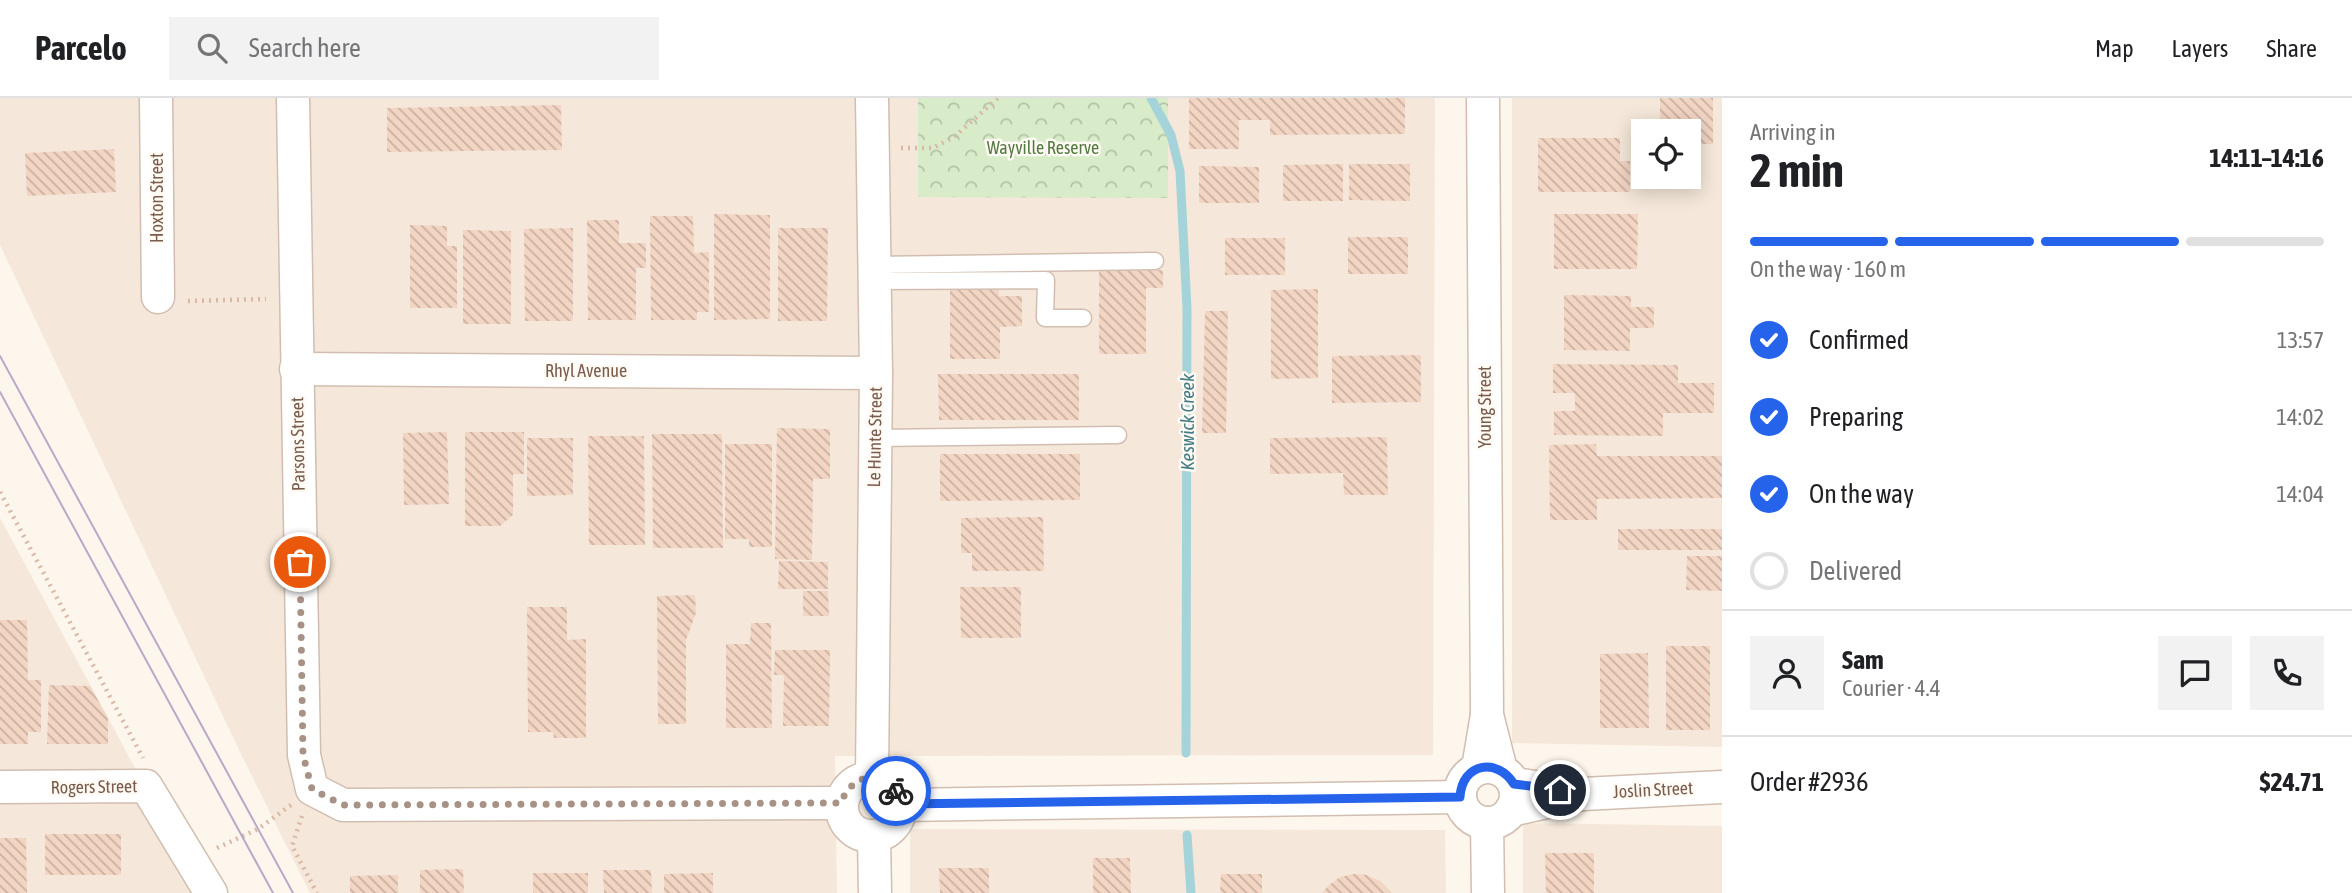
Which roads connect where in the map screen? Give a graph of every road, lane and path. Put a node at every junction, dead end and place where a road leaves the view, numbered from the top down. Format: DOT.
graph roads {
  1 [pos="156,98"];
  2 [pos="293,98"];
  3 [pos="872,98"];
  4 [pos="998,98"];
  5 [pos="1483,98"];
  6 [pos="872,149"];
  7 [pos="1155,261"];
  8 [pos="874,273"];
  9 [pos="158,297"];
  10 [pos="295,299"];
  11 [pos="1083,318"];
  12 [pos="296,369"];
  13 [pos="876,373"];
  14 [pos="1118,435"];
  15 [pos="874,438"];
  16 [pos="0,492"];
  17 [pos="149,770"];
  18 [pos="872,777"];
  19 [pos="0,787"];
  20 [pos="1722,787"];
  21 [pos="312,789"];
  22 [pos="1498,791"];
  23 [pos="841,803"];
  24 [pos="901,804"];
  25 [pos="874,837"];
  26 [pos="191,861"];
  27 [pos="211,893"];
  28 [pos="317,893"];
  29 [pos="876,893"];
  30 [pos="1488,893"];
  1 -- 9 [label="street, Hoxton Street"];
  2 -- 10 [label="street, Parsons Street"];
  3 -- 6 [label="street, Le Hunte Street"];
  4 -- 6 [label="path"];
  5 -- 22 [label="street, Young Street"];
  6 -- 8 [label="street, Le Hunte Street"];
  7 -- 8 [label="lane"];
  8 -- 11 [label="lane"];
  8 -- 13 [label="street, Le Hunte Street"];
  9 -- 10 [label="path"];
  10 -- 12 [label="street, Parsons Street"];
  12 -- 13 [label="street, Rhyl Avenue"];
  12 -- 21 [label="street, Parsons Street"];
  13 -- 15 [label="street, Le Hunte Street"];
  14 -- 15 [label="lane"];
  15 -- 18 [label="street, Le Hunte Street"];
  16 -- 17 [label="path"];
  18 -- 23 [label="street"];
  18 -- 24 [label="street"];
  19 -- 26 [label="street, Rogers Street"];
  20 -- 22 [label="street, Joslin Street"];
  21 -- 23 [label="street"];
  21 -- 26 [label="path"];
  21 -- 28 [label="path"];
  22 -- 24 [label="street"];
  22 -- 30 [label="street, Young Street"];
  23 -- 25 [label="street"];
  24 -- 25 [label="street"];
  25 -- 29 [label="street"];
  26 -- 27 [label="street, Rogers Street"];
}
